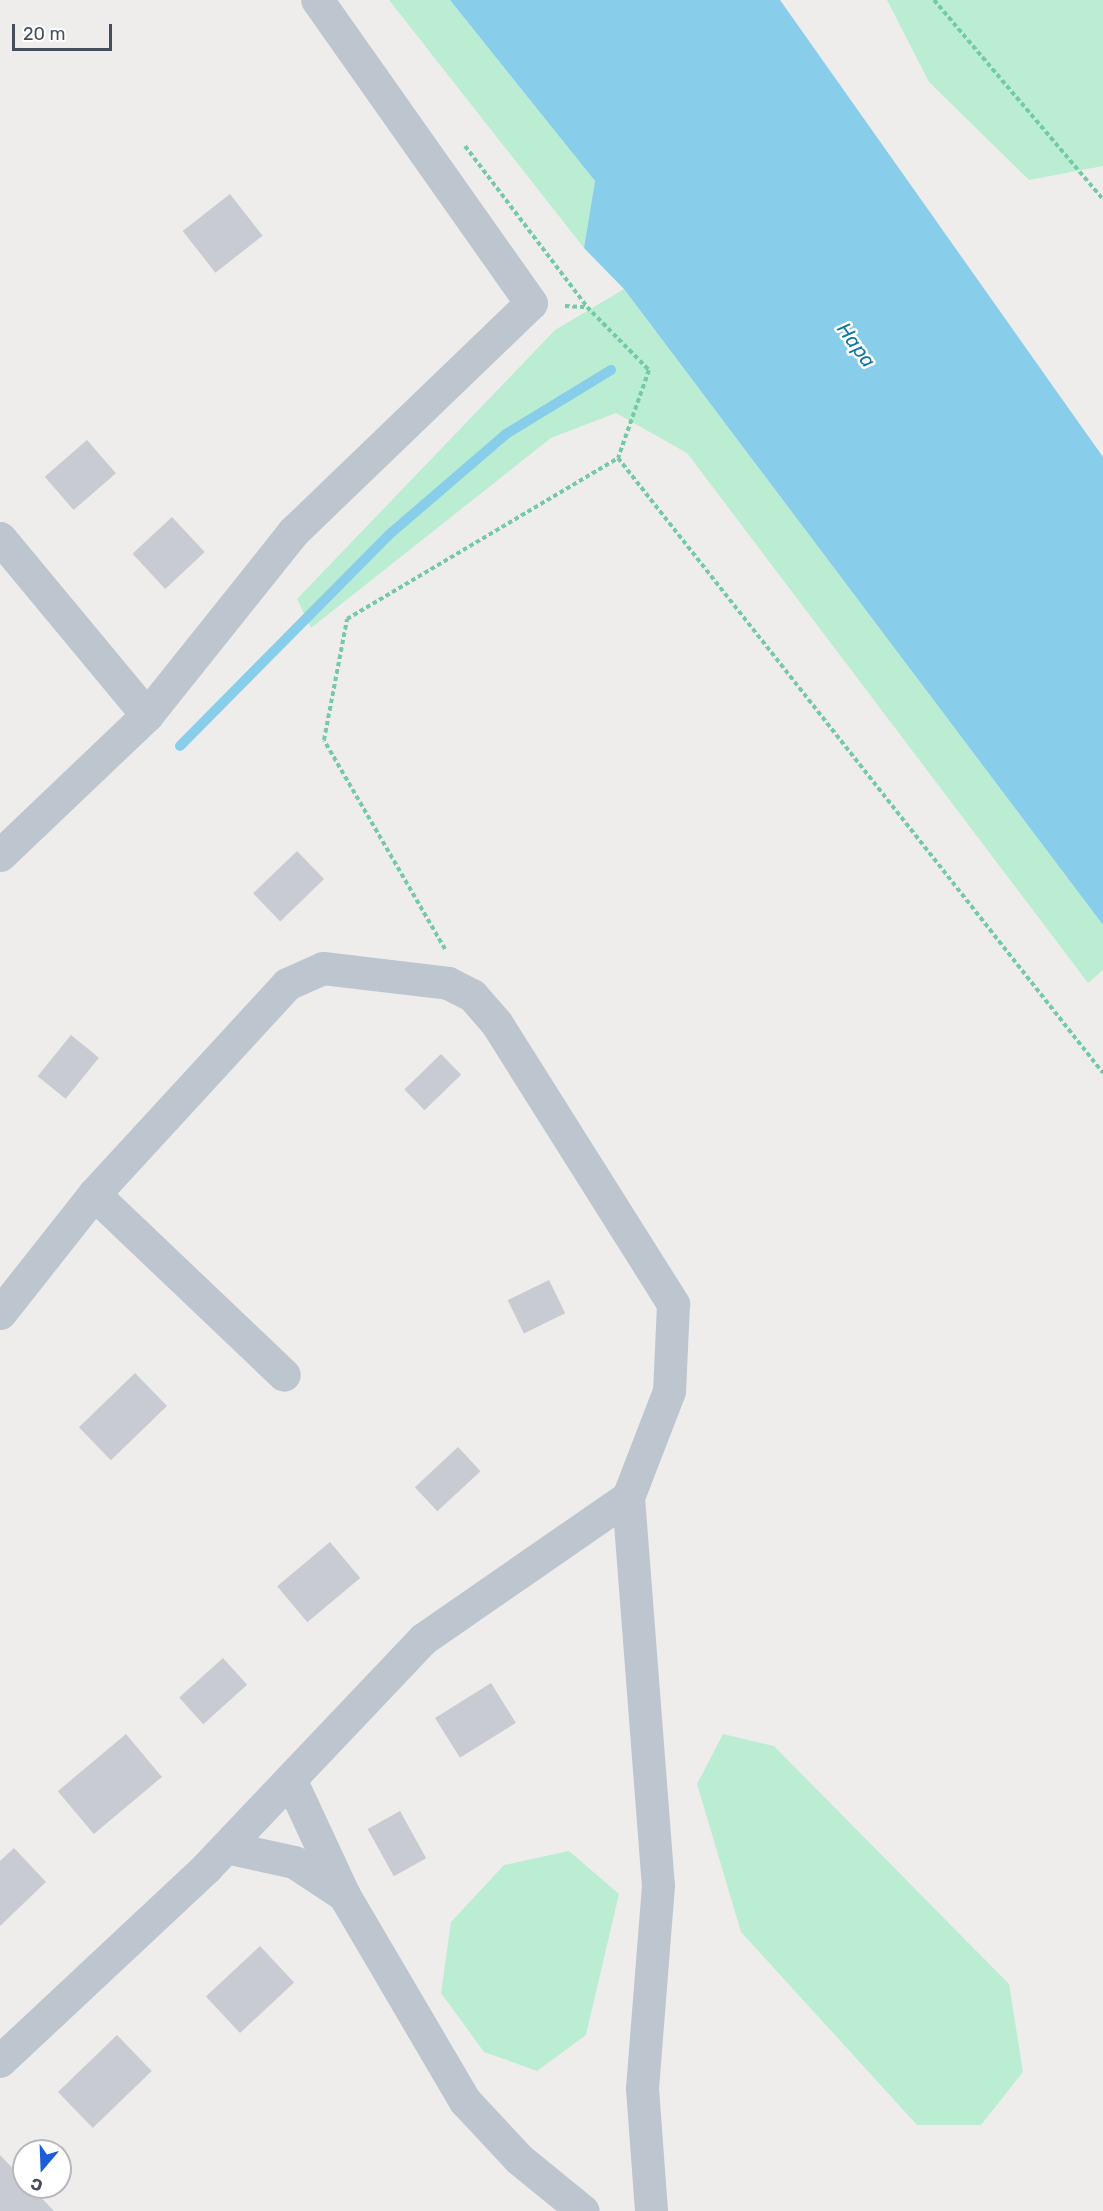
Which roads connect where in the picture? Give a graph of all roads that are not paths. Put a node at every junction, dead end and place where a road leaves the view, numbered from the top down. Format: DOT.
graph roads {
  1 [pos="317,0"];
  2 [pos="0,538"];
  3 [pos="147,715"];
  4 [pos="0,855"];
  5 [pos="94,1194"];
  6 [pos="0,1313"];
  7 [pos="284,1375"];
  8 [pos="628,1497"];
  9 [pos="291,1781"];
  10 [pos="226,1847"];
  11 [pos="344,1895"];
  12 [pos="0,2061"];
  13 [pos="583,2211"];
  14 [pos="651,2211"];
  1 -- 3 [label="street"];
  2 -- 3 [label="street"];
  3 -- 4 [label="street"];
  5 -- 6 [label="street"];
  5 -- 7 [label="street"];
  5 -- 8 [label="street"];
  8 -- 9 [label="street"];
  8 -- 14 [label="street"];
  9 -- 10 [label="street"];
  9 -- 11 [label="street"];
  10 -- 11 [label="street"];
  10 -- 12 [label="street"];
  11 -- 13 [label="street"];
}
